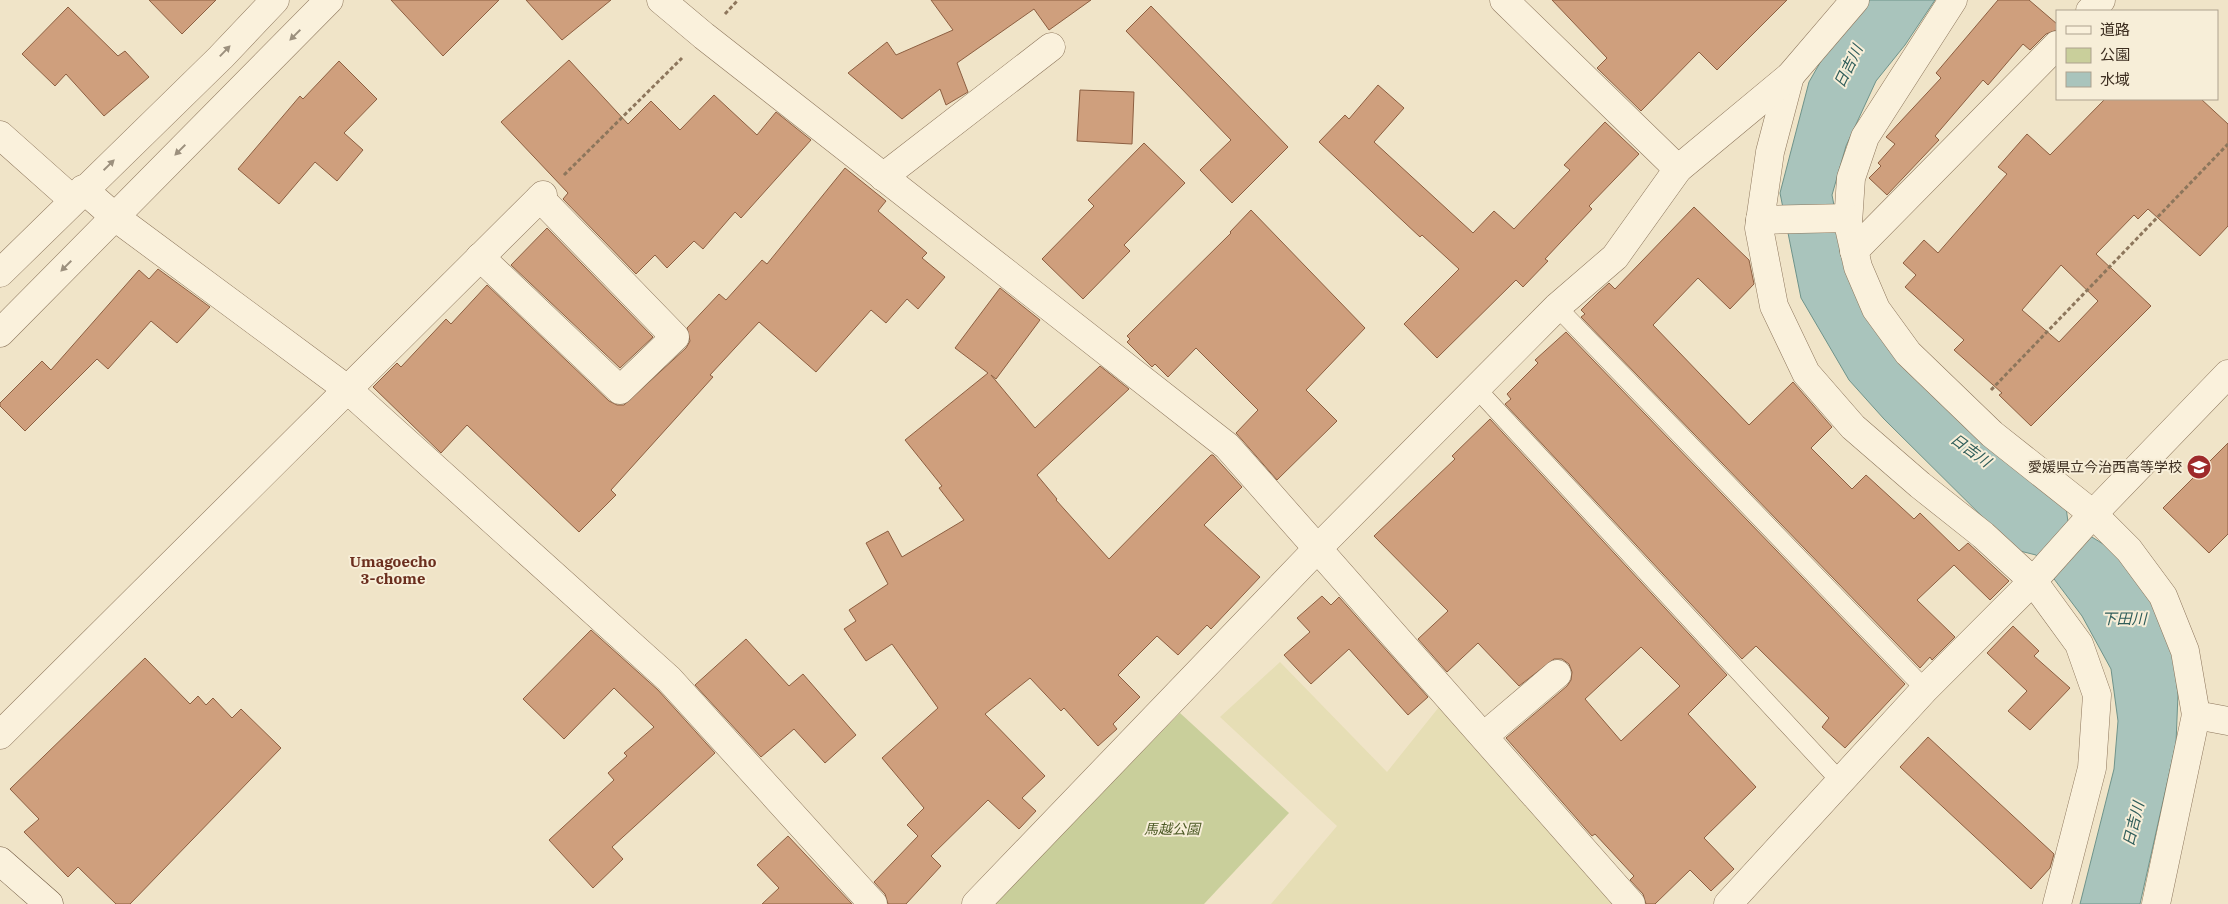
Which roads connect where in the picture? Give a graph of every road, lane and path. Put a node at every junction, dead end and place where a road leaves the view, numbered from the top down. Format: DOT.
graph roads {
  1 [pos="275,0"];
  2 [pos="329,0"];
  3 [pos="661,0"];
  4 [pos="1504,0"];
  5 [pos="1855,0"];
  6 [pos="1953,0"];
  7 [pos="2101,0"];
  8 [pos="2091,10"];
  9 [pos="704,36"];
  10 [pos="2056,46"];
  11 [pos="1051,47"];
  12 [pos="1790,76"];
  13 [pos="0,135"];
  14 [pos="2228,144"];
  15 [pos="1678,169"];
  16 [pos="883,177"];
  17 [pos="78,194"];
  18 [pos="542,197"];
  19 [pos="115,217"];
  20 [pos="1847,218"];
  21 [pos="1761,220"];
  22 [pos="1854,251"];
  23 [pos="480,257"];
  24 [pos="0,273"];
  25 [pos="1557,307"];
  26 [pos="0,333"];
  27 [pos="2228,374"];
  28 [pos="1476,388"];
  29 [pos="348,389"];
  30 [pos="1969,412"];
  31 [pos="2092,515"];
  32 [pos="1319,548"];
  33 [pos="2034,580"];
  34 [pos="1557,674"];
  35 [pos="1925,689"];
  36 [pos="2196,715"];
  37 [pos="2228,721"];
  38 [pos="0,735"];
  39 [pos="1484,736"];
  40 [pos="1841,782"];
  41 [pos="0,861"];
  42 [pos="48,904"];
  43 [pos="873,904"];
  44 [pos="976,904"];
  45 [pos="1630,904"];
  46 [pos="1728,904"];
  47 [pos="2058,904"];
  48 [pos="2156,904"];
  17 -- 1 [label="street, one-way"];
  2 -- 19 [label="street, one-way"];
  3 -- 9 [label="street"];
  4 -- 15 [label="street"];
  5 -- 12 [label="street"];
  6 -- 20 [label="street"];
  7 -- 8 [label="street"];
  9 -- 16 [label="street"];
  9 -- 18 [label="path"];
  10 -- 22 [label="street"];
  11 -- 16 [label="street"];
  12 -- 15 [label="street"];
  12 -- 21 [label="street"];
  13 -- 17 [label="street"];
  14 -- 30 [label="path"];
  15 -- 25 [label="street"];
  16 -- 32 [label="street"];
  17 -- 19 [label="street"];
  17 -- 24 [label="street"];
  18 -- 23 [label="street"];
  18 -- 23 [label="street"];
  19 -- 26 [label="street, one-way"];
  19 -- 29 [label="street"];
  20 -- 21 [label="street"];
  20 -- 22 [label="street"];
  21 -- 33 [label="street"];
  22 -- 30 [label="street"];
  23 -- 29 [label="street"];
  25 -- 28 [label="street"];
  25 -- 35 [label="lane"];
  27 -- 31 [label="street"];
  28 -- 32 [label="street"];
  28 -- 40 [label="lane"];
  29 -- 38 [label="street"];
  29 -- 43 [label="street"];
  30 -- 31 [label="street"];
  31 -- 33 [label="street"];
  31 -- 36 [label="street"];
  32 -- 39 [label="street"];
  32 -- 44 [label="street"];
  33 -- 35 [label="street"];
  33 -- 47 [label="street"];
  34 -- 39 [label="street"];
  35 -- 40 [label="street"];
  36 -- 37 [label="street"];
  36 -- 48 [label="street"];
  39 -- 45 [label="street"];
  40 -- 46 [label="street"];
  41 -- 42 [label="street"];
}
